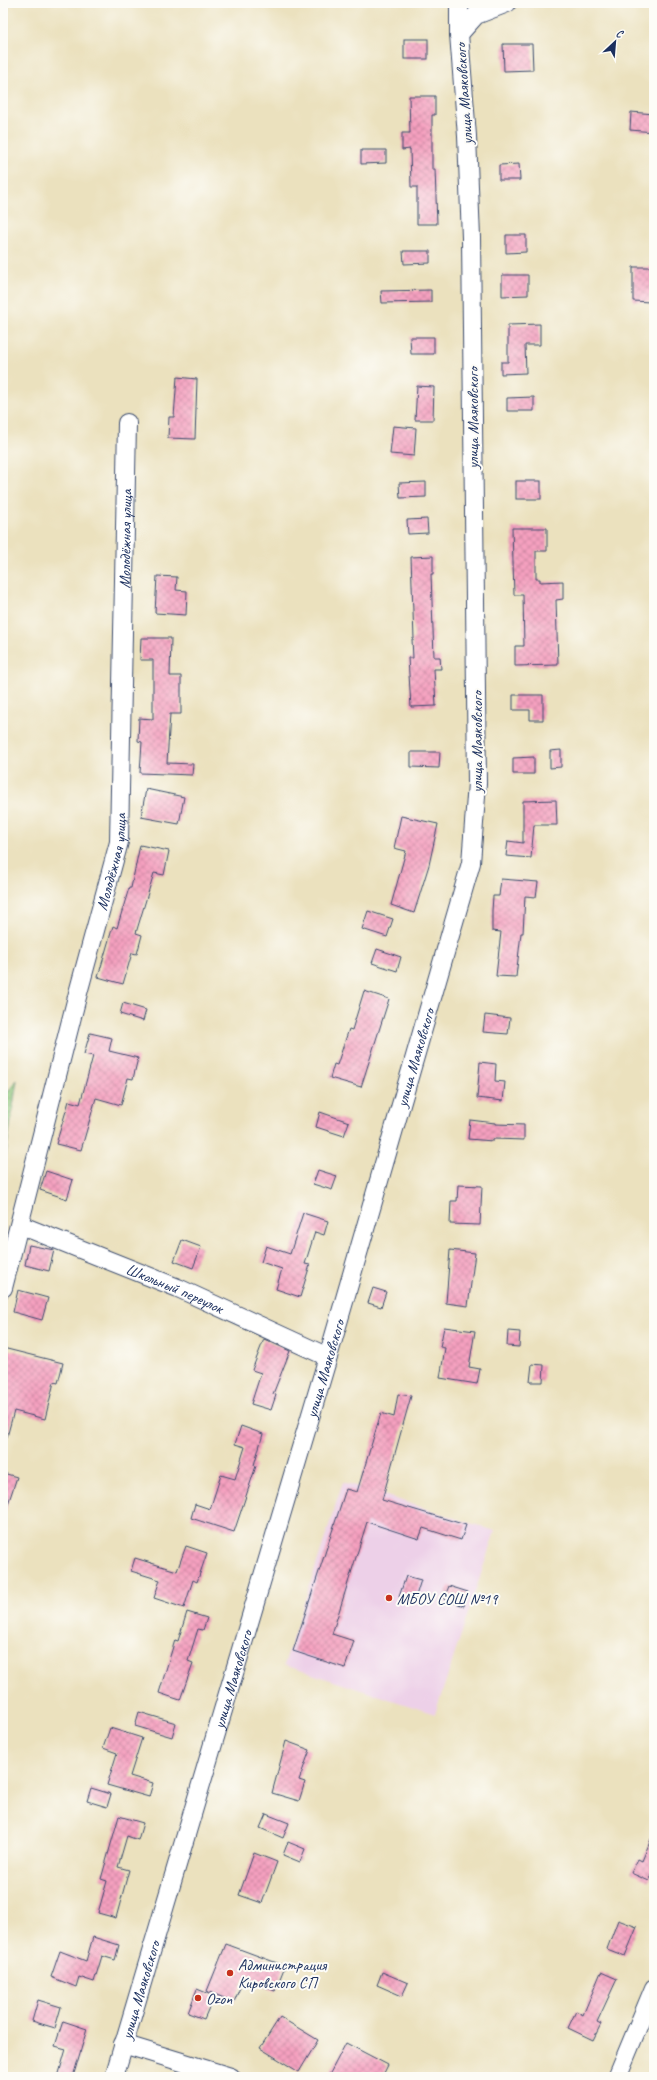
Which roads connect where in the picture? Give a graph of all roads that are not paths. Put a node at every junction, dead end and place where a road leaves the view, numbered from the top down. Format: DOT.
graph roads {
  1 [pos="459,3"];
  2 [pos="507,3"];
  3 [pos="459,34"];
  4 [pos="127,423"];
  5 [pos="20,1225"];
  6 [pos="3,1288"];
  7 [pos="328,1356"];
  8 [pos="654,1988"];
  9 [pos="123,2044"];
  10 [pos="114,2077"];
  11 [pos="231,2077"];
  12 [pos="617,2077"];
  1 -- 3 [label="street, улица Маяковского"];
  2 -- 3 [label="street"];
  3 -- 7 [label="street, улица Маяковского"];
  4 -- 5 [label="street, Молодёжная улица"];
  5 -- 6 [label="street, Молодёжная улица"];
  5 -- 7 [label="street, Школьный переулок"];
  7 -- 9 [label="street, улица Маяковского"];
  8 -- 12 [label="street"];
  9 -- 10 [label="street, улица Маяковского"];
  9 -- 11 [label="street"];
}
